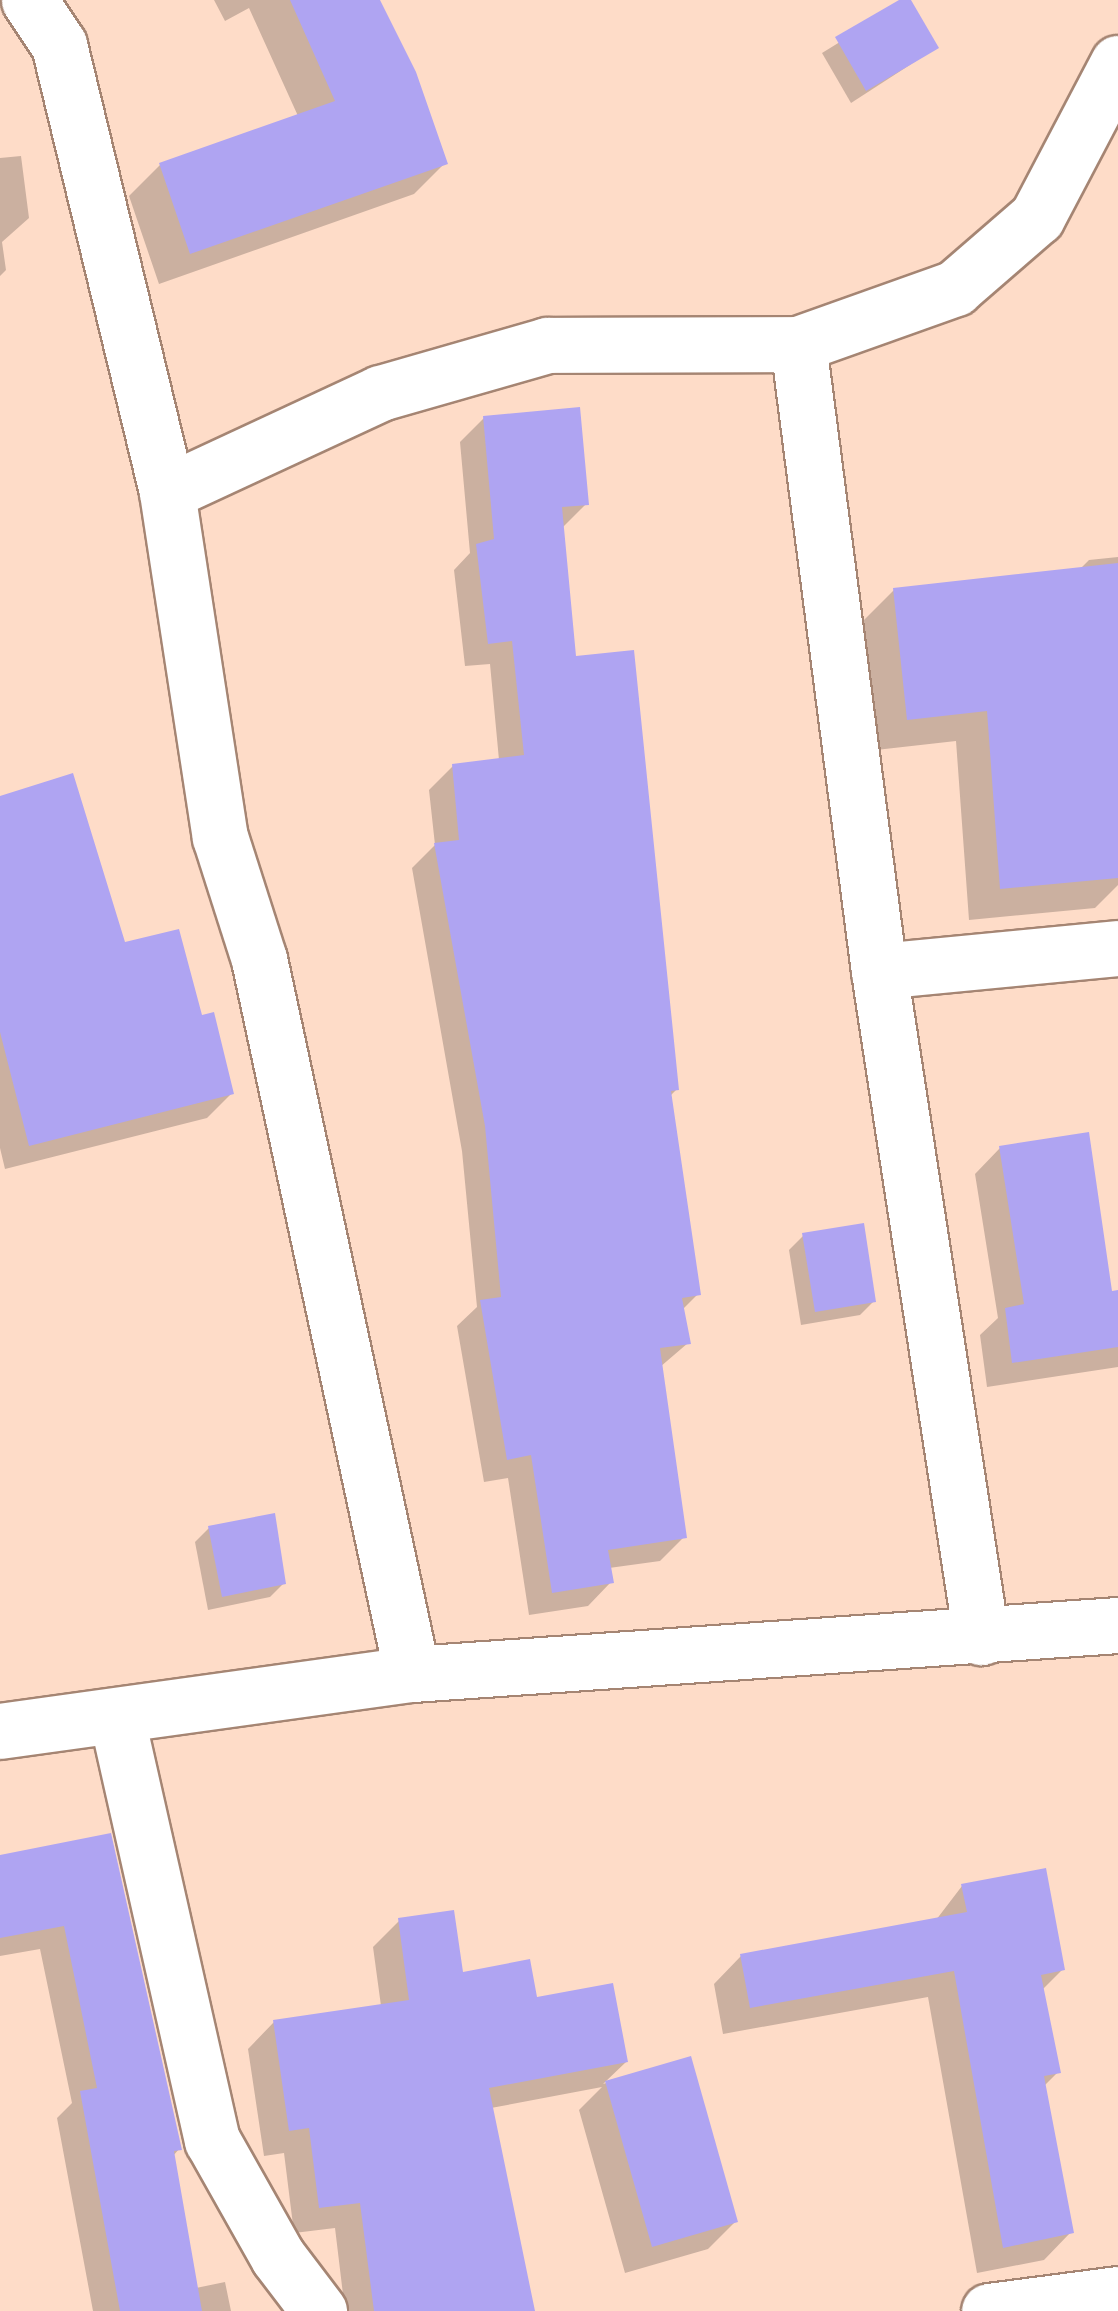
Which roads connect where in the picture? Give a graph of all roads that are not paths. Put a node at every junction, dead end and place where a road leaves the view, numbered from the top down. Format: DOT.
graph roads {
  1 [pos="30,0"];
  2 [pos="1118,63"];
  3 [pos="798,344"];
  4 [pos="167,492"];
  5 [pos="1118,948"];
  6 [pos="879,972"];
  7 [pos="1118,1625"];
  8 [pos="980,1637"];
  9 [pos="412,1674"];
  10 [pos="117,1719"];
  11 [pos="0,1731"];
  12 [pos="1118,2294"];
  13 [pos="319,2311"];
  14 [pos="989,2311"];
  1 -- 4 [label="street"];
  2 -- 3 [label="street"];
  3 -- 4 [label="street"];
  3 -- 6 [label="street"];
  4 -- 9 [label="street"];
  5 -- 6 [label="street"];
  6 -- 8 [label="street"];
  7 -- 8 [label="street"];
  8 -- 9 [label="street"];
  9 -- 10 [label="street"];
  10 -- 11 [label="street"];
  10 -- 13 [label="street"];
  12 -- 14 [label="street"];
}
